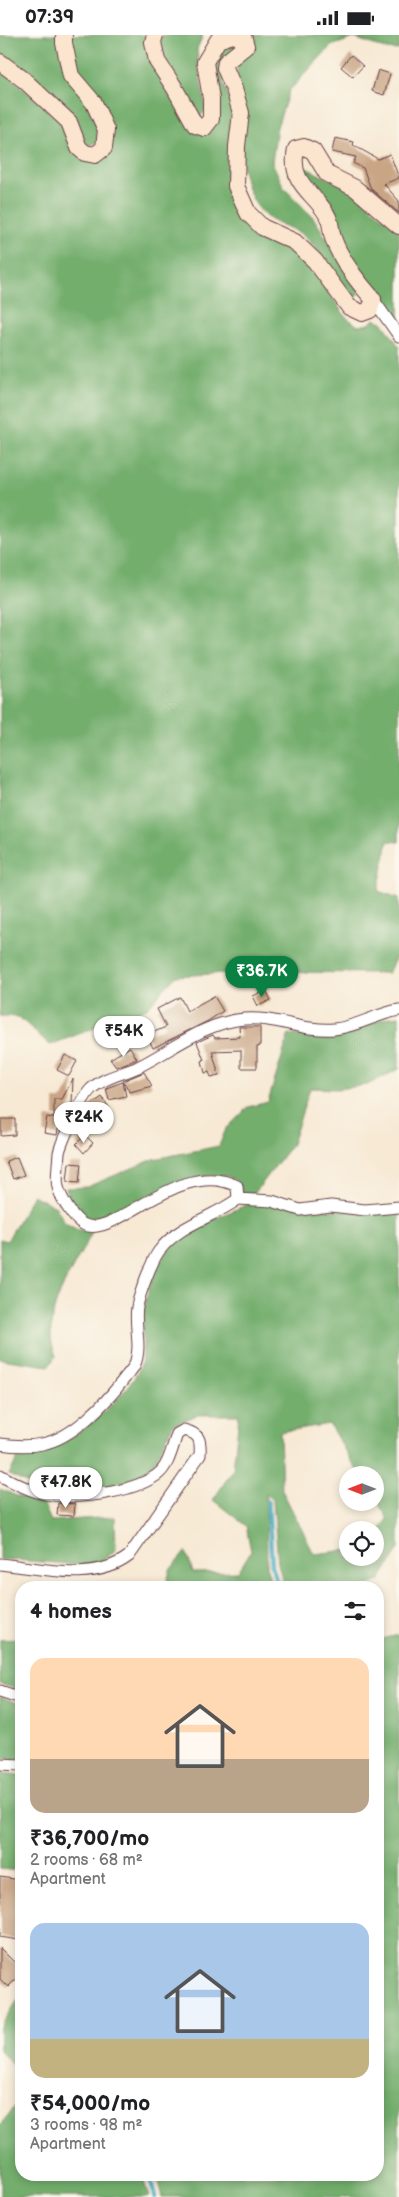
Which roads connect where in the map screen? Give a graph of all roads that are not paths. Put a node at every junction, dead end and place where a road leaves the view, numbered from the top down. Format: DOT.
graph roads {
  1 [pos="64,35"];
  2 [pos="155,35"];
  3 [pos="234,35"];
  4 [pos="0,63"];
  5 [pos="399,226"];
  6 [pos="373,299"];
  7 [pos="399,336"];
  8 [pos="399,1009"];
  9 [pos="238,1199"];
  10 [pos="399,1207"];
  11 [pos="0,1444"];
  12 [pos="0,1475"];
  13 [pos="0,1564"];
  14 [pos="0,1691"];
  15 [pos="15,1696"];
  16 [pos="0,1765"];
  17 [pos="15,1765"];
  1 -- 4 [label="main road"];
  2 -- 3 [label="main road"];
  3 -- 6 [label="main road"];
  5 -- 6 [label="main road"];
  6 -- 7 [label="street"];
  8 -- 9 [label="street"];
  9 -- 10 [label="street"];
  9 -- 11 [label="street"];
  12 -- 13 [label="street"];
  14 -- 15 [label="street"];
  16 -- 17 [label="street"];
}
